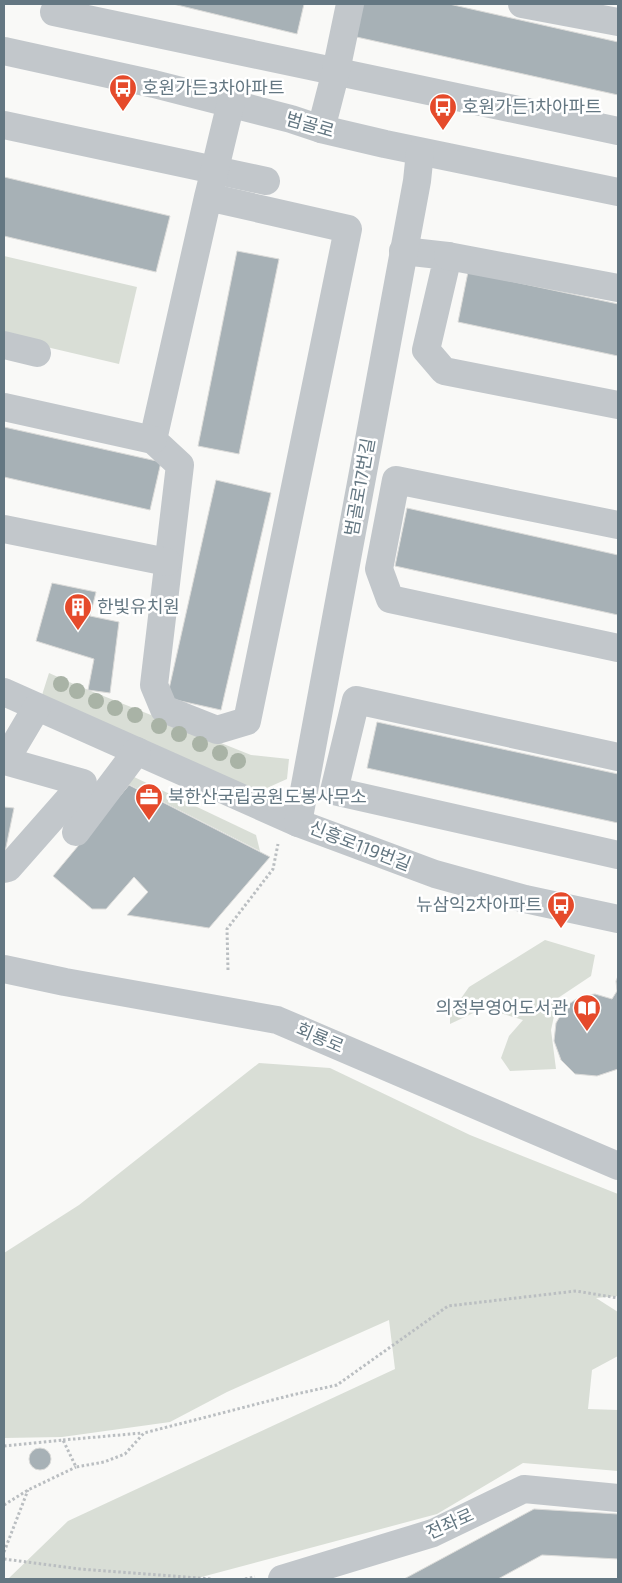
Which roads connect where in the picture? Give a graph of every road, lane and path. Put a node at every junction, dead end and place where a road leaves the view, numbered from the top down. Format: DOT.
graph roads {
  1 [pos="350,4"];
  2 [pos="522,4"];
  3 [pos="556,7"];
  4 [pos="54,12"];
  5 [pos="618,22"];
  6 [pos="4,51"];
  7 [pos="336,71"];
  8 [pos="231,103"];
  9 [pos="4,125"];
  10 [pos="321,129"];
  11 [pos="618,130"];
  12 [pos="420,152"];
  13 [pos="215,170"];
  14 [pos="266,181"];
  15 [pos="618,192"];
  16 [pos="208,197"];
  17 [pos="403,251"];
  18 [pos="448,256"];
  19 [pos="618,288"];
  20 [pos="4,345"];
  21 [pos="37,353"];
  22 [pos="618,405"];
  23 [pos="4,407"];
  24 [pos="153,440"];
  25 [pos="618,525"];
  26 [pos="4,529"];
  27 [pos="168,562"];
  28 [pos="618,648"];
  29 [pos="4,692"];
  30 [pos="37,707"];
  31 [pos="137,752"];
  32 [pos="618,757"];
  33 [pos="4,761"];
  34 [pos="289,831"];
  35 [pos="76,832"];
  36 [pos="618,855"];
  37 [pos="4,869"];
  38 [pos="618,919"];
  39 [pos="4,969"];
  40 [pos="228,970"];
  41 [pos="618,1166"];
  42 [pos="618,1298"];
  43 [pos="144,1433"];
  44 [pos="63,1440"];
  45 [pos="4,1446"];
  46 [pos="76,1467"];
  47 [pos="28,1490"];
  48 [pos="618,1498"];
  49 [pos="4,1505"];
  50 [pos="4,1552"];
  51 [pos="4,1559"];
  52 [pos="212,1579"];
  53 [pos="282,1579"];
  1 -- 7 [label="street"];
  2 -- 3 [label="street"];
  3 -- 5 [label="street"];
  4 -- 7 [label="street"];
  6 -- 8 [label="street, 범골로"];
  7 -- 10 [label="street"];
  7 -- 11 [label="street"];
  8 -- 10 [label="street, 범골로"];
  8 -- 13 [label="street"];
  9 -- 13 [label="street"];
  10 -- 12 [label="street, 범골로"];
  12 -- 15 [label="street, 범골로"];
  12 -- 17 [label="street, 범골로17번길"];
  13 -- 14 [label="street"];
  13 -- 16 [label="street"];
  16 -- 24 [label="street"];
  16 -- 27 [label="street"];
  17 -- 18 [label="street"];
  17 -- 34 [label="street, 범골로17번길"];
  18 -- 19 [label="street"];
  18 -- 22 [label="street"];
  20 -- 21 [label="street"];
  23 -- 24 [label="street"];
  24 -- 27 [label="street"];
  25 -- 28 [label="street"];
  26 -- 27 [label="street"];
  29 -- 30 [label="street, 신흥로119번길"];
  30 -- 31 [label="street, 신흥로119번길"];
  30 -- 33 [label="street"];
  31 -- 34 [label="street, 신흥로119번길"];
  31 -- 35 [label="street"];
  32 -- 36 [label="street"];
  33 -- 37 [label="street"];
  34 -- 38 [label="street, 신흥로119번길"];
  34 -- 40 [label="path"];
  39 -- 41 [label="street, 회룡로"];
  42 -- 43 [label="path"];
  43 -- 44 [label="path"];
  43 -- 46 [label="path"];
  44 -- 45 [label="path"];
  44 -- 46 [label="path"];
  46 -- 47 [label="path"];
  47 -- 49 [label="path"];
  47 -- 50 [label="path"];
  48 -- 53 [label="street, 전좌로"];
  51 -- 52 [label="path"];
}
